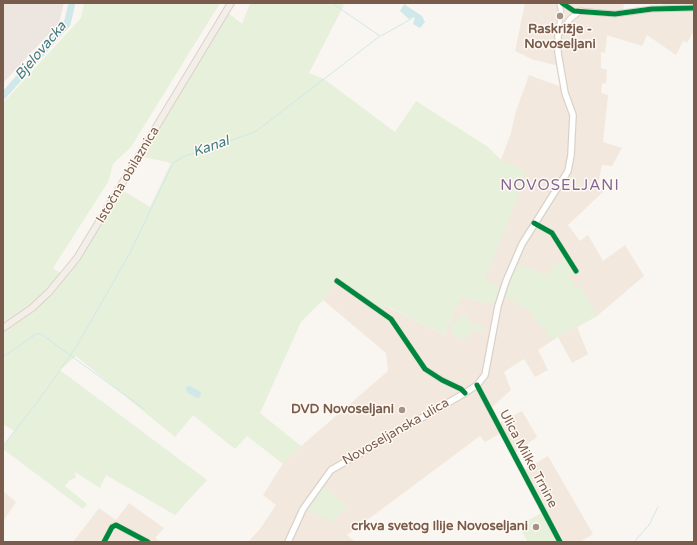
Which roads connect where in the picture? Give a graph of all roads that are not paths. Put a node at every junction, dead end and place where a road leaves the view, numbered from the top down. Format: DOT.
graph roads {
  1 [pos="231,3"];
  2 [pos="560,3"];
  3 [pos="694,8"];
  4 [pos="580,11"];
  5 [pos="558,35"];
  6 [pos="534,223"];
  7 [pos="576,271"];
  8 [pos="337,281"];
  9 [pos="3,328"];
  10 [pos="477,385"];
  11 [pos="465,393"];
  12 [pos="104,542"];
  13 [pos="148,542"];
  14 [pos="288,542"];
  15 [pos="560,542"];
  1 -- 9 [label="main road, Istočna obilaznica"];
  2 -- 4 [label="street"];
  2 -- 5 [label="street"];
  3 -- 4 [label="street"];
  4 -- 5 [label="street"];
  5 -- 6 [label="main road"];
  6 -- 7 [label="street"];
  6 -- 10 [label="main road"];
  8 -- 11 [label="street"];
  10 -- 11 [label="main road, Novoseljanska ulica"];
  10 -- 15 [label="street, Ulica Milke Trnine"];
  11 -- 14 [label="main road, Novoseljanska ulica"];
  12 -- 13 [label="street"];
}
